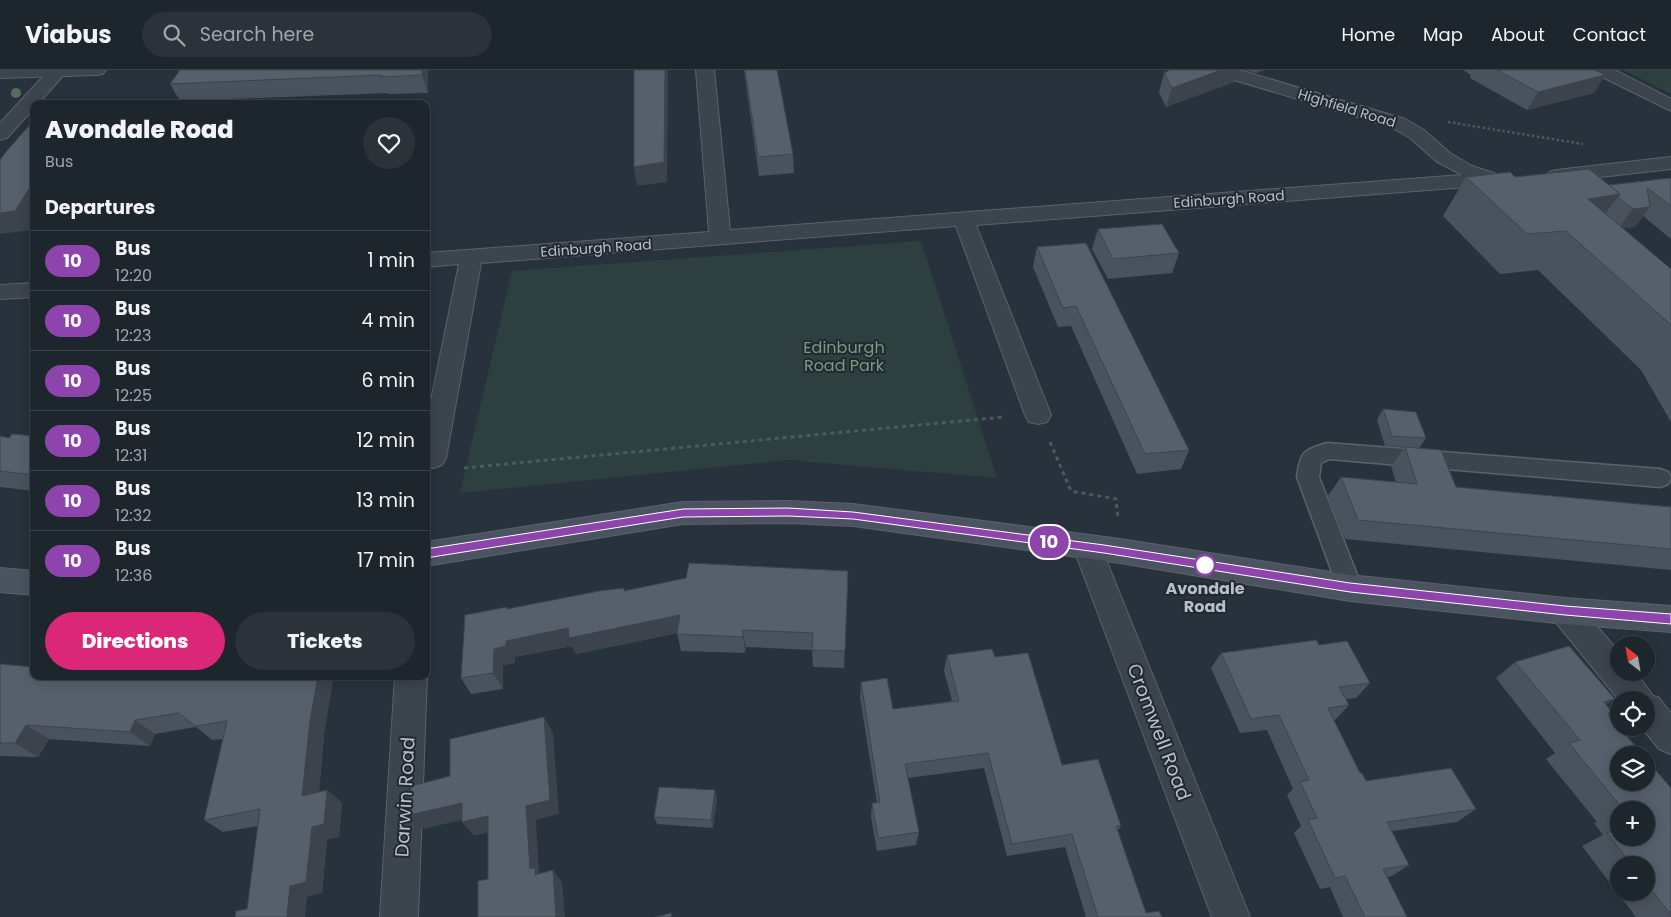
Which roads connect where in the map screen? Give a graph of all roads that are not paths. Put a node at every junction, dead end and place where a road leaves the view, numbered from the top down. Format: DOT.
graph roads {
  1 [pos="97,70"];
  2 [pos="705,70"];
  3 [pos="1220,70"];
  4 [pos="1602,70"];
  5 [pos="59,71"];
  6 [pos="0,73"];
  7 [pos="32,100"];
  8 [pos="30,102"];
  9 [pos="1671,106"];
  10 [pos="0,134"];
  11 [pos="1669,166"];
  12 [pos="1502,179"];
  13 [pos="1561,196"];
  14 [pos="964,220"];
  15 [pos="720,239"];
  16 [pos="471,257"];
  17 [pos="430,260"];
  18 [pos="30,290"];
  19 [pos="0,292"];
  20 [pos="1038,415"];
  21 [pos="433,458"];
  22 [pos="1660,478"];
  23 [pos="1088,547"];
  24 [pos="430,553"];
  25 [pos="0,580"];
  26 [pos="30,583"];
  27 [pos="1350,588"];
  28 [pos="1565,611"];
  29 [pos="1671,619"];
  30 [pos="411,680"];
  31 [pos="1632,691"];
  32 [pos="1655,719"];
  33 [pos="1671,738"];
  34 [pos="399,917"];
  35 [pos="1232,917"];
  1 -- 5 [label="street"];
  2 -- 15 [label="street"];
  3 -- 12 [label="street, Highfield Road"];
  4 -- 9 [label="street"];
  5 -- 6 [label="street"];
  5 -- 7 [label="street"];
  8 -- 10 [label="street"];
  11 -- 13 [label="street"];
  12 -- 14 [label="street, Edinburgh Road"];
  14 -- 15 [label="street, Edinburgh Road"];
  14 -- 20 [label="street"];
  15 -- 16 [label="street, Edinburgh Road"];
  16 -- 17 [label="street, Edinburgh Road"];
  16 -- 21 [label="street"];
  18 -- 19 [label="street"];
  22 -- 27 [label="lane"];
  23 -- 24 [label="main road"];
  23 -- 27 [label="main road"];
  23 -- 35 [label="street, Cromwell Road"];
  25 -- 26 [label="main road"];
  27 -- 28 [label="main road"];
  28 -- 29 [label="main road"];
  28 -- 31 [label="street"];
  30 -- 34 [label="street, Darwin Road"];
  32 -- 33 [label="street"];
}
